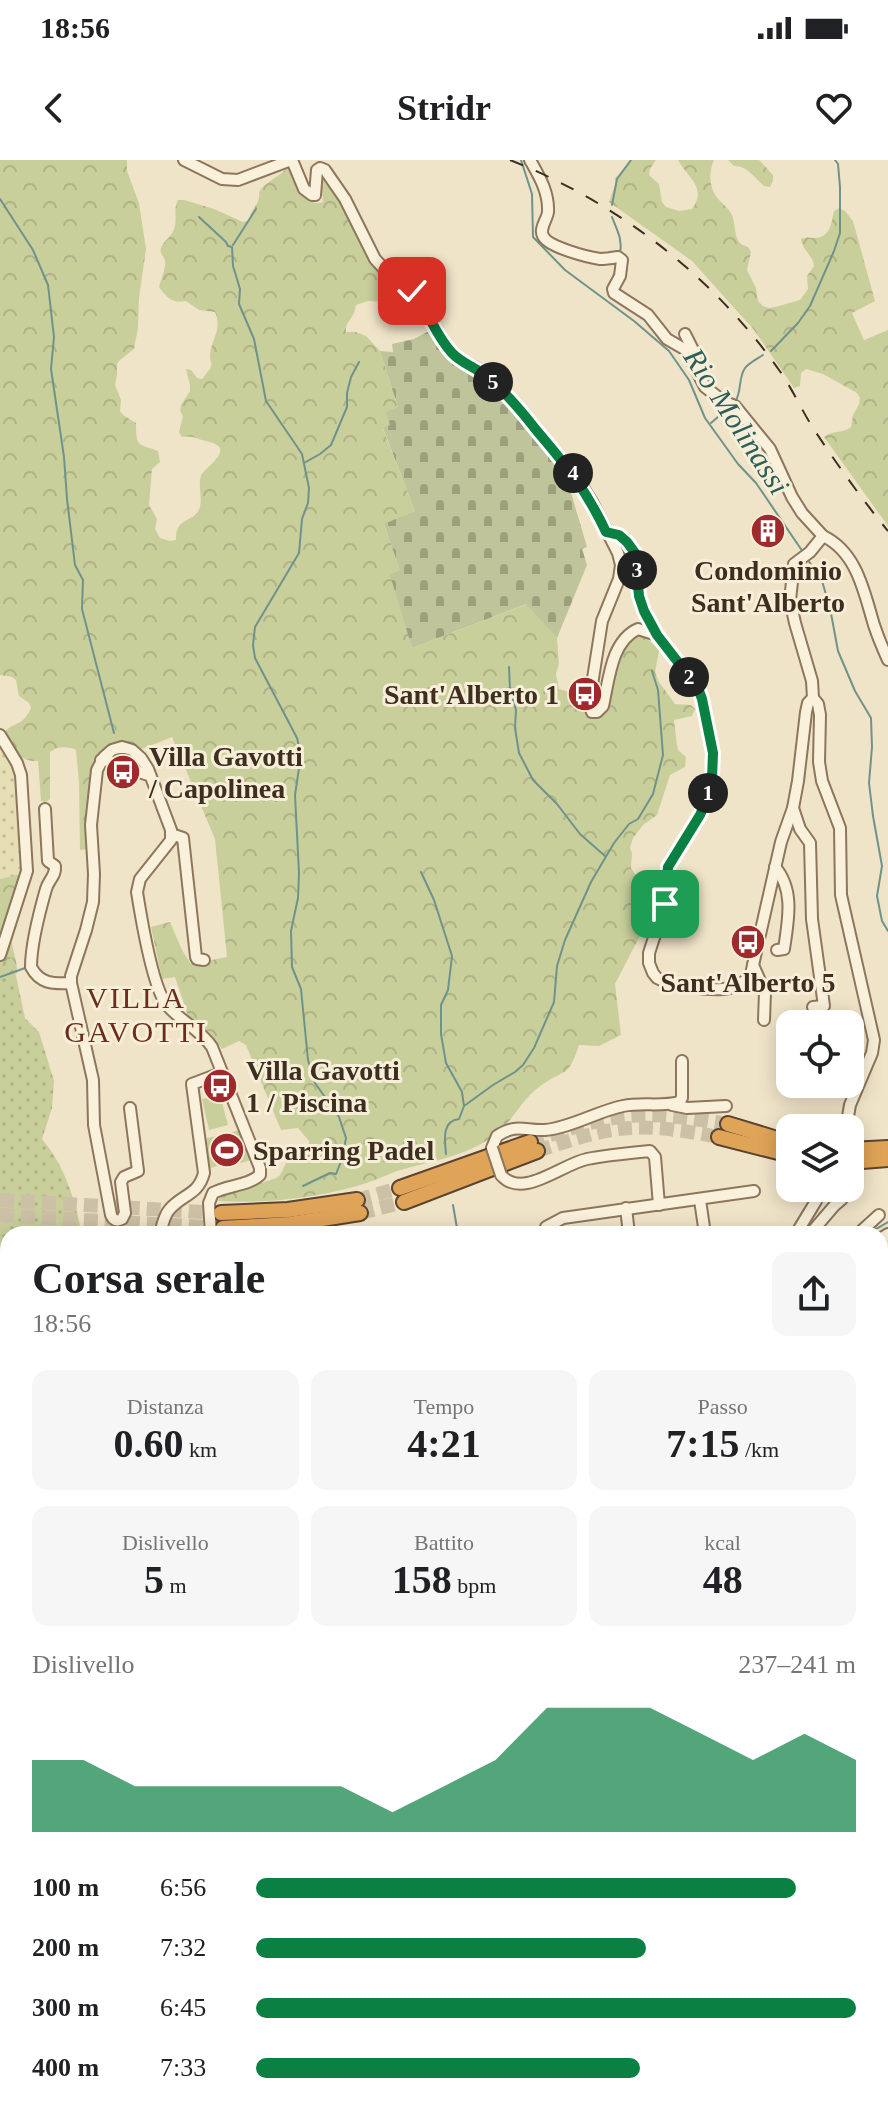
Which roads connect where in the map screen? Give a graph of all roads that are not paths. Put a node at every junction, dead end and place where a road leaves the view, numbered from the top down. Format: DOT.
graph roads {
  1 [pos="184,160"];
  2 [pos="291,160"];
  3 [pos="530,160"];
  4 [pos="685,334"];
  5 [pos="735,406"];
  6 [pos="606,532"];
  7 [pos="822,538"];
  8 [pos="657,635"];
  9 [pos="888,660"];
  10 [pos="813,698"];
  11 [pos="0,735"];
  12 [pos="101,760"];
  13 [pos="149,775"];
  14 [pos="793,808"];
  15 [pos="45,809"];
  16 [pos="171,834"];
  17 [pos="775,867"];
  18 [pos="777,950"];
  19 [pos="0,955"];
  20 [pos="204,960"];
  21 [pos="753,963"];
  22 [pos="71,983"];
  23 [pos="813,1007"];
  24 [pos="764,1020"];
  25 [pos="682,1061"];
  26 [pos="221,1073"];
  27 [pos="670,1104"];
  28 [pos="726,1106"];
  29 [pos="130,1108"];
  30 [pos="848,1114"];
  31 [pos="776,1140"];
  32 [pos="533,1146"];
  33 [pos="888,1148"];
  34 [pos="864,1149"];
  35 [pos="776,1150"];
  36 [pos="888,1159"];
  37 [pos="864,1161"];
  38 [pos="754,1191"];
  39 [pos="402,1195"];
  40 [pos="700,1200"];
  41 [pos="815,1202"];
  42 [pos="839,1202"];
  43 [pos="659,1205"];
  44 [pos="358,1207"];
  45 [pos="626,1208"];
  46 [pos="879,1215"];
  47 [pos="218,1225"];
  48 [pos="162,1226"];
  49 [pos="548,1226"];
  50 [pos="628,1226"];
  51 [pos="704,1226"];
  52 [pos="801,1226"];
  53 [pos="817,1226"];
  54 [pos="867,1226"];
  1 -- 2 [label="street"];
  2 -- 6 [label="street"];
  3 -- 5 [label="street"];
  4 -- 5 [label="street"];
  5 -- 7 [label="street"];
  6 -- 8 [label="street"];
  6 -- 8 [label="street"];
  7 -- 9 [label="street"];
  7 -- 10 [label="street"];
  8 -- 21 [label="street"];
  10 -- 14 [label="street"];
  10 -- 30 [label="street"];
  11 -- 19 [label="street"];
  12 -- 13 [label="street"];
  12 -- 13 [label="street"];
  12 -- 22 [label="street"];
  13 -- 16 [label="street"];
  14 -- 17 [label="street"];
  14 -- 23 [label="street"];
  15 -- 22 [label="street"];
  16 -- 20 [label="street"];
  16 -- 26 [label="street"];
  17 -- 18 [label="street"];
  17 -- 21 [label="street"];
  21 -- 24 [label="street"];
  22 -- 29 [label="street"];
  25 -- 27 [label="street"];
  26 -- 47 [label="street"];
  26 -- 48 [label="street"];
  27 -- 28 [label="street"];
  27 -- 43 [label="street, bridge"];
  31 -- 35 [label="highway"];
  32 -- 39 [label="highway"];
  33 -- 34 [label="highway"];
  36 -- 37 [label="highway"];
  38 -- 40 [label="street"];
  40 -- 43 [label="street"];
  40 -- 51 [label="street"];
  41 -- 52 [label="street"];
  42 -- 53 [label="street"];
  43 -- 45 [label="street"];
  44 -- 47 [label="highway"];
  45 -- 49 [label="street"];
  45 -- 50 [label="street"];
  46 -- 54 [label="street"];
}
